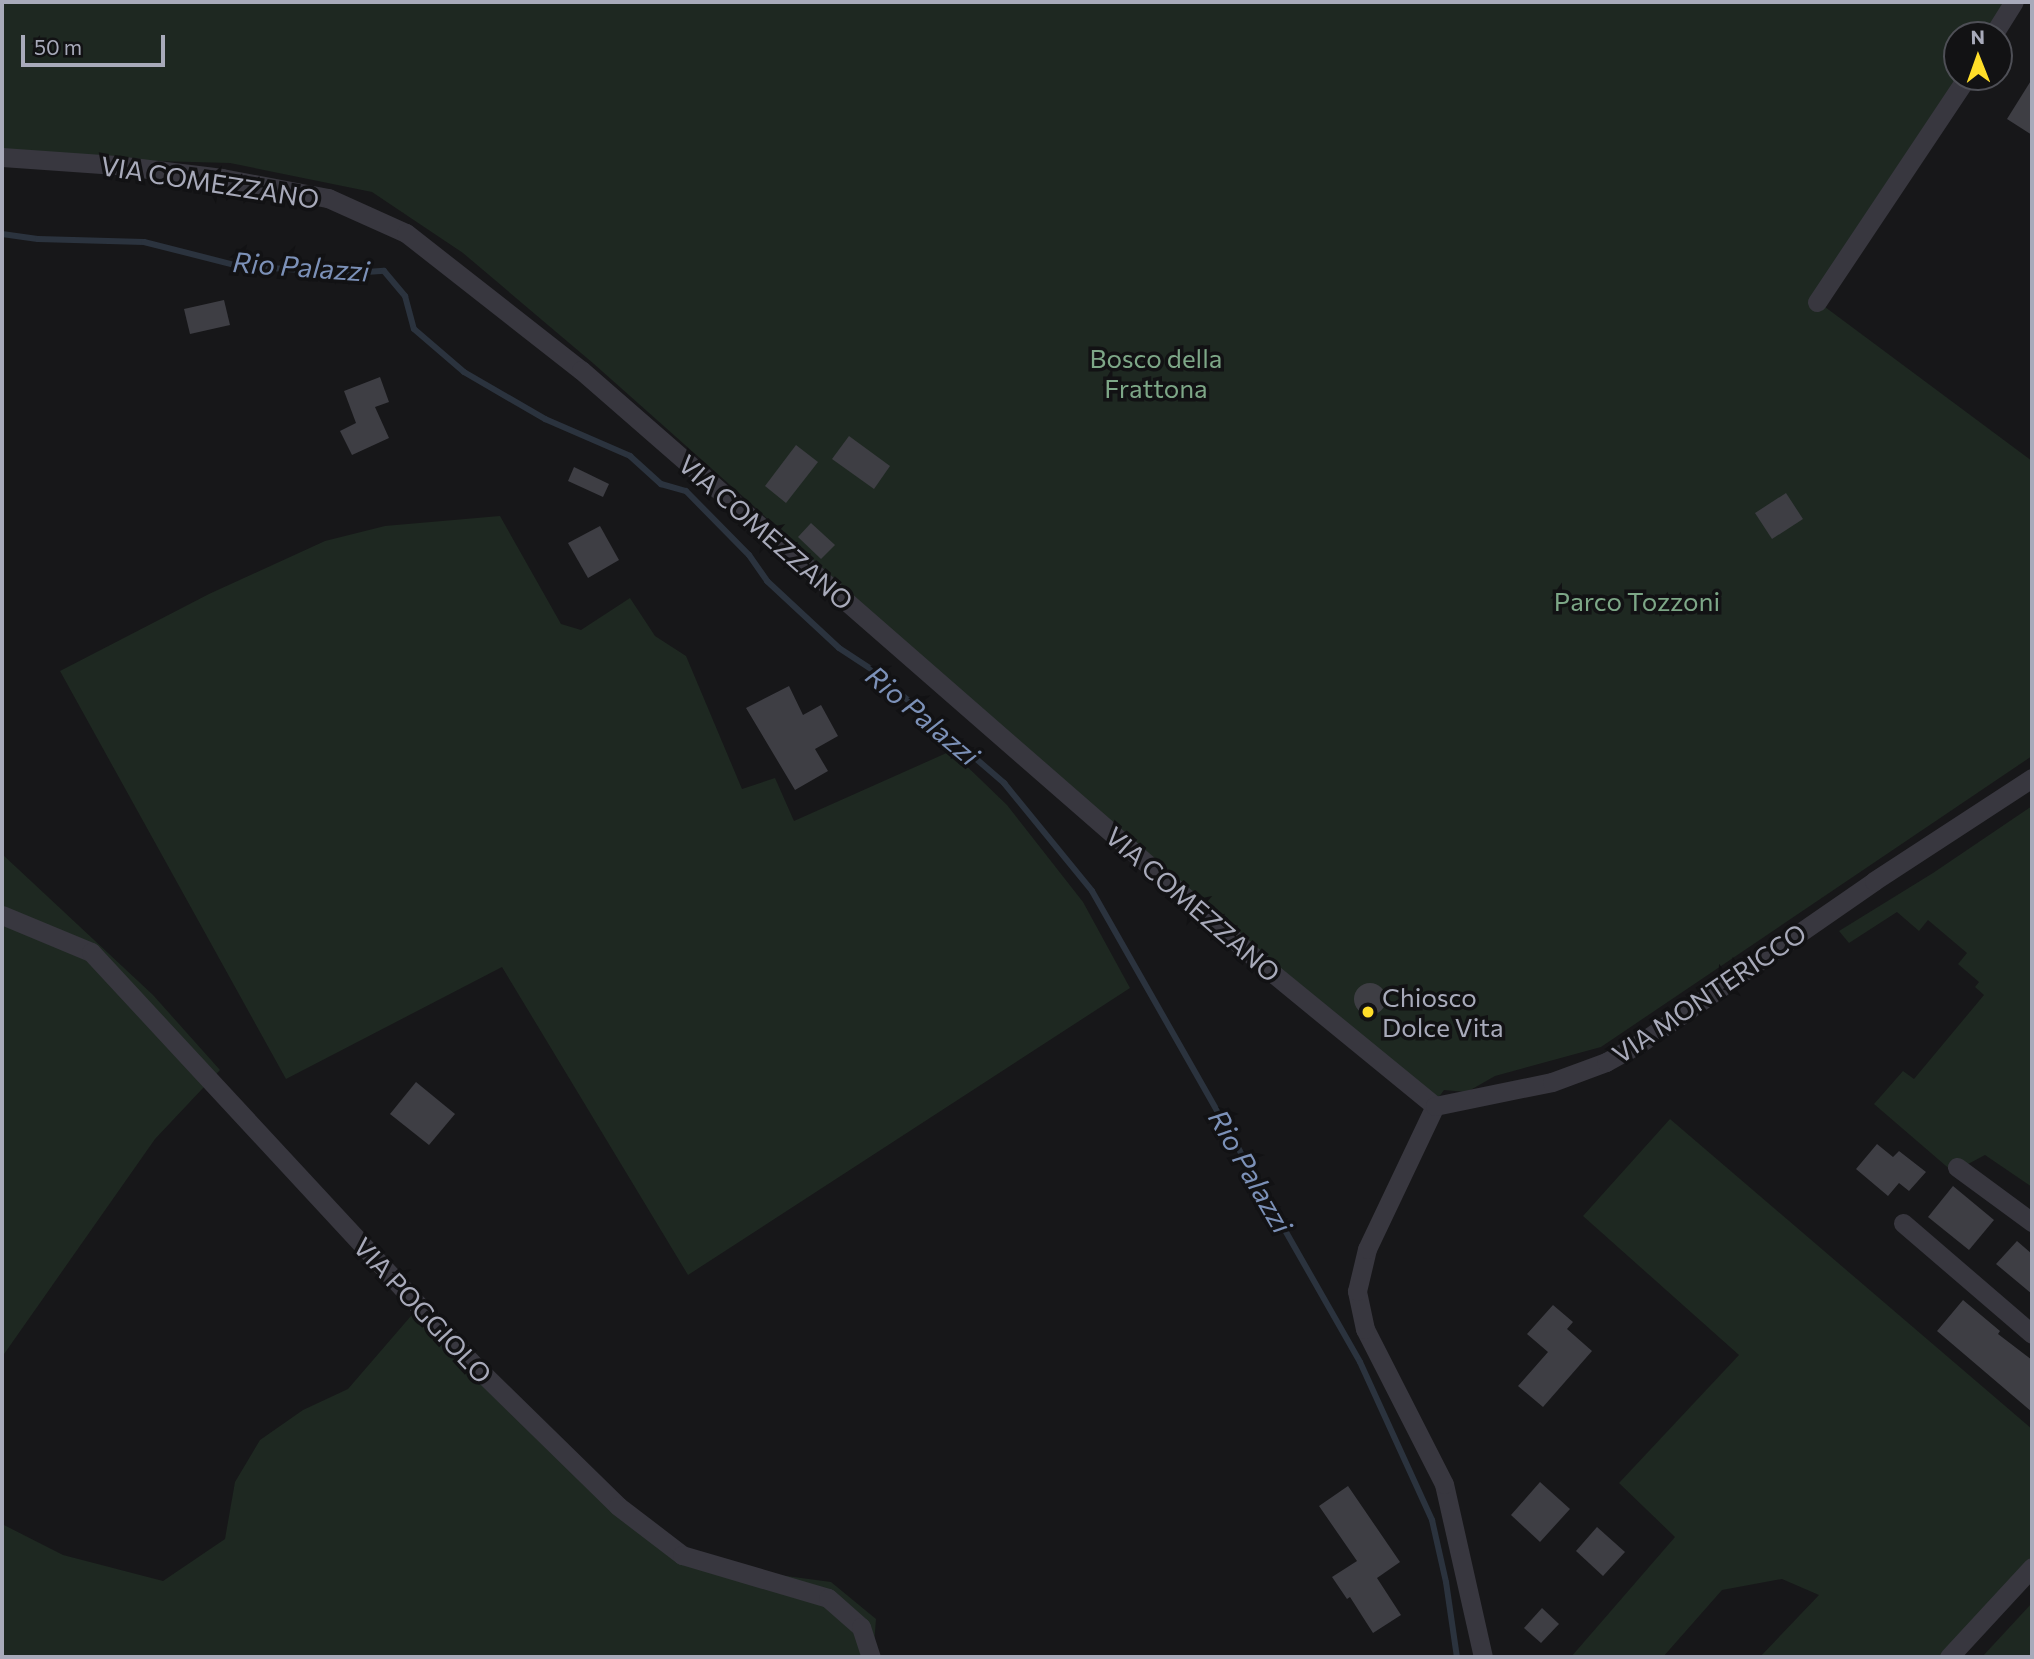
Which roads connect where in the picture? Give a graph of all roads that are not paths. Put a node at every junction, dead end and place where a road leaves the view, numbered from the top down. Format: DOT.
graph roads {
  1 [pos="2014,2"];
  2 [pos="2002,21"];
  3 [pos="1958,91"];
  4 [pos="2,157"];
  5 [pos="1817,302"];
  6 [pos="2032,778"];
  7 [pos="2,915"];
  8 [pos="1435,1106"];
  9 [pos="1957,1167"];
  10 [pos="2032,1222"];
  11 [pos="1903,1223"];
  12 [pos="2032,1334"];
  13 [pos="2032,1567"];
  14 [pos="871,1657"];
  15 [pos="1483,1657"];
  16 [pos="1949,1657"];
  1 -- 2 [label="street"];
  3 -- 5 [label="street"];
  4 -- 8 [label="street, VIA COMEZZANO"];
  6 -- 8 [label="street, VIA MONTERICCO"];
  7 -- 14 [label="street, VIA POGGIOLO"];
  8 -- 15 [label="street"];
  9 -- 10 [label="street"];
  11 -- 12 [label="street"];
  13 -- 16 [label="street"];
}
